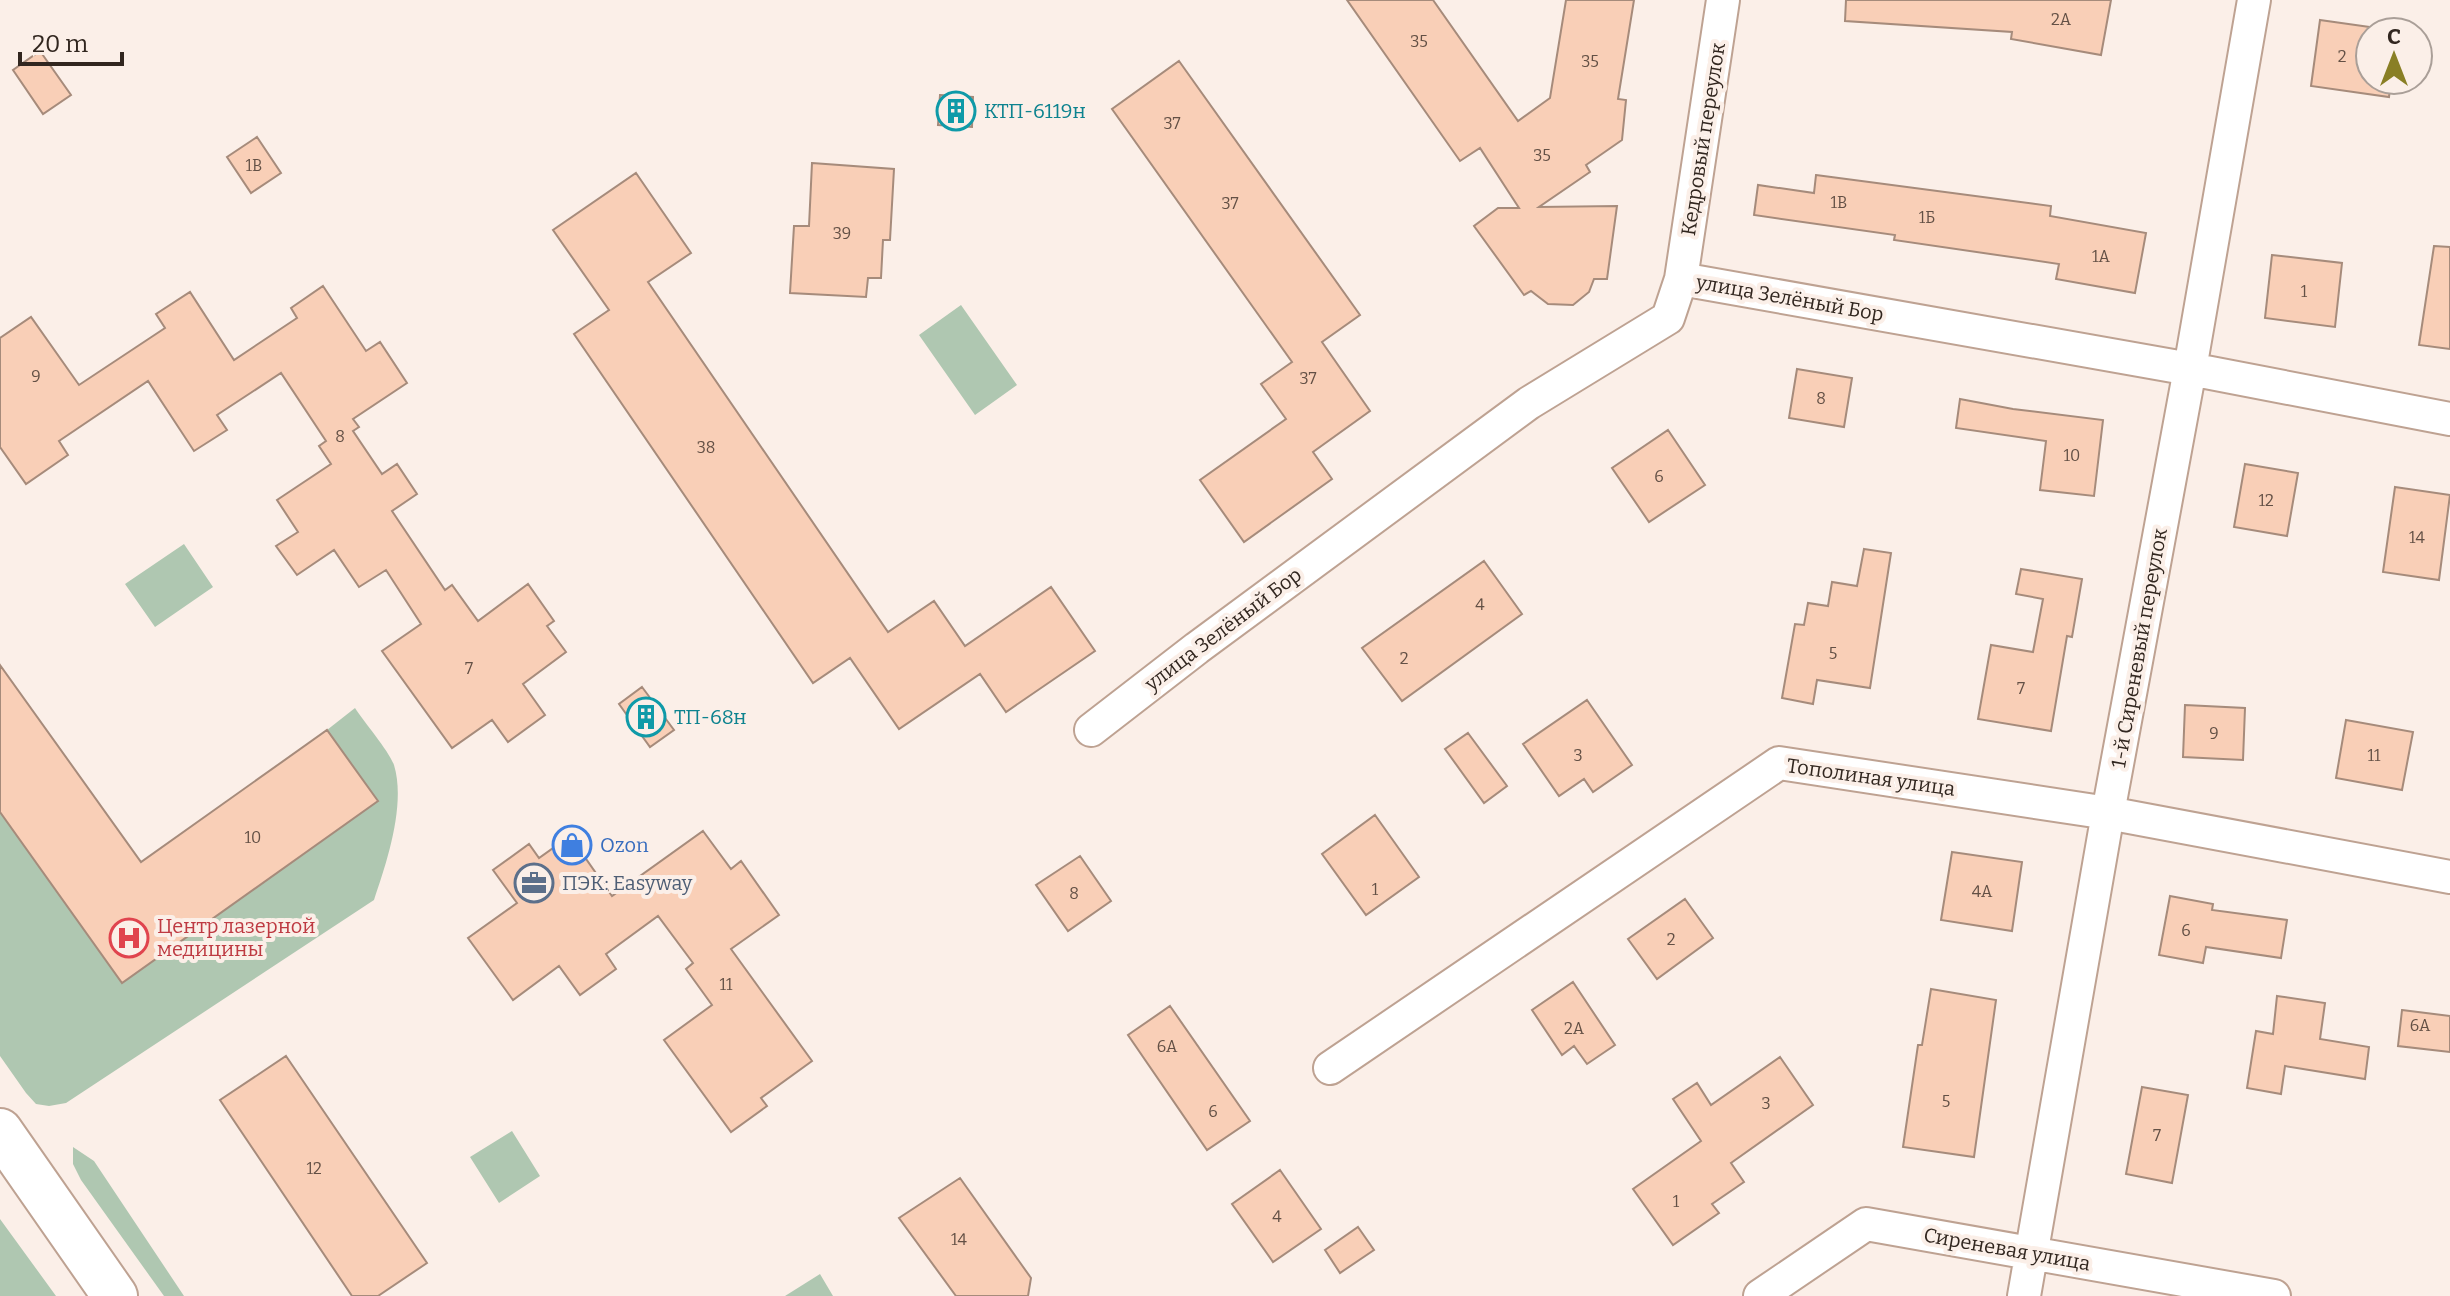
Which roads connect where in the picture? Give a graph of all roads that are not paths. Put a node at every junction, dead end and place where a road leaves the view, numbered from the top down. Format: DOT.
graph roads {
  1 [pos="1723,0"];
  2 [pos="2254,0"];
  3 [pos="1681,279"];
  4 [pos="2190,369"];
  5 [pos="2450,419"];
  6 [pos="1091,730"];
  7 [pos="2108,813"];
  8 [pos="2450,877"];
  9 [pos="1330,1068"];
  10 [pos="0,1131"];
  11 [pos="2032,1253"];
  12 [pos="115,1296"];
  13 [pos="1760,1296"];
  14 [pos="2024,1296"];
  15 [pos="2274,1296"];
  1 -- 3 [label="street, Кедровый переулок"];
  2 -- 4 [label="street, 1-й Сиреневый переулок"];
  3 -- 4 [label="street, улица Зелёный Бор"];
  3 -- 6 [label="street, улица Зелёный Бор"];
  4 -- 5 [label="street, улица Зелёный Бор"];
  4 -- 7 [label="street, 1-й Сиреневый переулок"];
  7 -- 8 [label="street, Тополиная улица"];
  7 -- 9 [label="street, Тополиная улица"];
  7 -- 11 [label="street, 1-й Сиреневый переулок"];
  10 -- 12 [label="main road"];
  11 -- 13 [label="street, Сиреневая улица"];
  11 -- 14 [label="street, 1-й Сиреневый переулок"];
  11 -- 15 [label="street, Сиреневая улица"];
}
